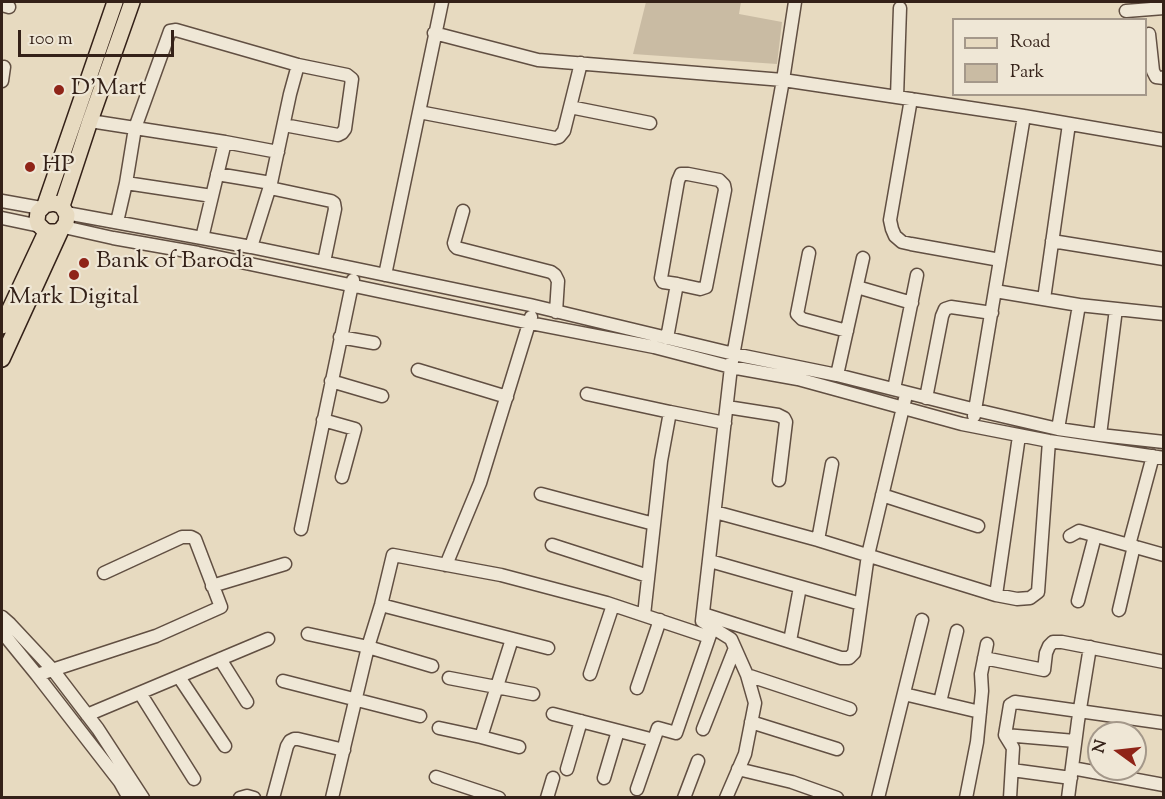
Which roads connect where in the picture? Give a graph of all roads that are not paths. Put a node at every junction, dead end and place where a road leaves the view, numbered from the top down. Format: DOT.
graph roads {
  1 [pos="115,2"];
  2 [pos="132,2"];
  3 [pos="442,2"];
  4 [pos="795,2"];
  5 [pos="1133,7"];
  6 [pos="900,8"];
  7 [pos="1164,8"];
  8 [pos="434,33"];
  9 [pos="1149,34"];
  10 [pos="581,63"];
  11 [pos="298,65"];
  12 [pos="4,67"];
  13 [pos="1164,78"];
  14 [pos="783,80"];
  15 [pos="2,81"];
  16 [pos="897,97"];
  17 [pos="911,99"];
  18 [pos="570,107"];
  19 [pos="419,112"];
  20 [pos="1024,116"];
  21 [pos="90,121"];
  22 [pos="650,123"];
  23 [pos="1069,124"];
  24 [pos="284,125"];
  25 [pos="135,128"];
  26 [pos="1164,140"];
  27 [pos="225,142"];
  28 [pos="278,153"];
  29 [pos="217,174"];
  30 [pos="126,183"];
  31 [pos="271,185"];
  32 [pos="212,196"];
  33 [pos="2,201"];
  34 [pos="43,206"];
  35 [pos="463,211"];
  36 [pos="2,218"];
  37 [pos="56,222"];
  38 [pos="117,222"];
  39 [pos="202,238"];
  40 [pos="1052,241"];
  41 [pos="251,248"];
  42 [pos="809,253"];
  43 [pos="863,258"];
  44 [pos="1164,259"];
  45 [pos="1000,260"];
  46 [pos="324,262"];
  47 [pos="355,268"];
  48 [pos="385,275"];
  49 [pos="917,275"];
  50 [pos="677,284"];
  51 [pos="351,286"];
  52 [pos="857,287"];
  53 [pos="995,291"];
  54 [pos="1044,299"];
  55 [pos="912,303"];
  56 [pos="1078,305"];
  57 [pos="533,306"];
  58 [pos="1116,309"];
  59 [pos="556,312"];
  60 [pos="992,313"];
  61 [pos="1164,314"];
  62 [pos="530,323"];
  63 [pos="2,326"];
  64 [pos="847,331"];
  65 [pos="340,337"];
  66 [pos="667,338"];
  67 [pos="374,343"];
  68 [pos="2,359"];
  69 [pos="732,361"];
  70 [pos="418,370"];
  71 [pos="837,375"];
  72 [pos="331,381"];
  73 [pos="900,391"];
  74 [pos="587,394"];
  75 [pos="382,396"];
  76 [pos="507,397"];
  77 [pos="927,398"];
  78 [pos="727,407"];
  79 [pos="903,407"];
  80 [pos="976,410"];
  81 [pos="670,411"];
  82 [pos="323,420"];
  83 [pos="725,423"];
  84 [pos="972,426"];
  85 [pos="1058,429"];
  86 [pos="1100,435"];
  87 [pos="1019,436"];
  88 [pos="1049,441"];
  89 [pos="1164,442"];
  90 [pos="1158,457"];
  91 [pos="832,464"];
  92 [pos="342,477"];
  93 [pos="779,480"];
  94 [pos="541,494"];
  95 [pos="882,495"];
  96 [pos="715,512"];
  97 [pos="654,524"];
  98 [pos="978,526"];
  99 [pos="301,529"];
  100 [pos="1070,536"];
  101 [pos="1095,536"];
  102 [pos="818,540"];
  103 [pos="552,545"];
  104 [pos="1132,546"];
  105 [pos="868,555"];
  106 [pos="1164,555"];
  107 [pos="710,561"];
  108 [pos="285,564"];
  109 [pos="446,565"];
  110 [pos="104,573"];
  111 [pos="648,576"];
  112 [pos="213,585"];
  113 [pos="800,587"];
  114 [pos="996,595"];
  115 [pos="1078,601"];
  116 [pos="861,604"];
  117 [pos="381,605"];
  118 [pos="613,605"];
  119 [pos="1119,610"];
  120 [pos="703,614"];
  121 [pos="644,615"];
  122 [pos="2,617"];
  123 [pos="660,620"];
  124 [pos="922,620"];
  125 [pos="957,631"];
  126 [pos="2,632"];
  127 [pos="711,632"];
  128 [pos="308,634"];
  129 [pos="268,639"];
  130 [pos="512,639"];
  131 [pos="790,641"];
  132 [pos="987,644"];
  133 [pos="1090,647"];
  134 [pos="368,648"];
  135 [pos="548,648"];
  136 [pos="735,648"];
  137 [pos="984,658"];
  138 [pos="220,659"];
  139 [pos="1164,662"];
  140 [pos="432,666"];
  141 [pos="52,670"];
  142 [pos="590,674"];
  143 [pos="37,675"];
  144 [pos="747,675"];
  145 [pos="179,677"];
  146 [pos="449,678"];
  147 [pos="283,681"];
  148 [pos="497,687"];
  149 [pos="637,688"];
  150 [pos="140,693"];
  151 [pos="533,694"];
  152 [pos="904,694"];
  153 [pos="356,701"];
  154 [pos="247,702"];
  155 [pos="940,702"];
  156 [pos="850,709"];
  157 [pos="980,712"];
  158 [pos="1079,712"];
  159 [pos="553,714"];
  160 [pos="87,715"];
  161 [pos="420,716"];
  162 [pos="581,721"];
  163 [pos="751,722"];
  164 [pos="1164,723"];
  165 [pos="439,728"];
  166 [pos="703,729"];
  167 [pos="618,731"];
  168 [pos="1005,735"];
  169 [pos="481,737"];
  170 [pos="654,740"];
  171 [pos="1075,741"];
  172 [pos="225,746"];
  173 [pos="519,747"];
  174 [pos="837,749"];
  175 [pos="344,750"];
  176 [pos="698,761"];
  177 [pos="567,769"];
  178 [pos="738,769"];
  179 [pos="1012,770"];
  180 [pos="1071,773"];
  181 [pos="436,777"];
  182 [pos="553,778"];
  183 [pos="604,778"];
  184 [pos="194,779"];
  185 [pos="120,782"];
  186 [pos="1164,785"];
  187 [pos="637,789"];
  188 [pos="114,798"];
  189 [pos="129,798"];
  190 [pos="142,798"];
  191 [pos="240,798"];
  192 [pos="254,798"];
  193 [pos="273,798"];
  194 [pos="332,798"];
  195 [pos="499,798"];
  196 [pos="547,798"];
  197 [pos="684,798"];
  198 [pos="726,798"];
  199 [pos="837,798"];
  200 [pos="878,798"];
  201 [pos="966,798"];
  202 [pos="1010,798"];
  203 [pos="1068,798"];
  1 -- 34 [label="main road"];
  2 -- 21 [label="main road"];
  3 -- 8 [label="street"];
  4 -- 14 [label="street"];
  5 -- 7 [label="street"];
  6 -- 16 [label="street"];
  8 -- 10 [label="street"];
  8 -- 19 [label="street"];
  9 -- 13 [label="street"];
  10 -- 14 [label="street"];
  10 -- 18 [label="street"];
  11 -- 24 [label="street"];
  11 -- 24 [label="street"];
  11 -- 25 [label="street"];
  12 -- 15 [label="street"];
  14 -- 16 [label="street"];
  14 -- 69 [label="street"];
  16 -- 17 [label="street"];
  17 -- 20 [label="street"];
  17 -- 45 [label="street"];
  18 -- 19 [label="street"];
  18 -- 22 [label="street"];
  19 -- 48 [label="street"];
  20 -- 23 [label="street"];
  20 -- 45 [label="street"];
  21 -- 25 [label="street"];
  21 -- 37 [label="main road"];
  23 -- 26 [label="street"];
  23 -- 40 [label="street"];
  24 -- 28 [label="street"];
  25 -- 27 [label="street"];
  25 -- 30 [label="street"];
  27 -- 28 [label="street"];
  27 -- 29 [label="street"];
  28 -- 31 [label="street"];
  29 -- 31 [label="street"];
  29 -- 32 [label="street"];
  30 -- 32 [label="street"];
  30 -- 38 [label="street"];
  31 -- 41 [label="street"];
  31 -- 46 [label="street"];
  32 -- 39 [label="street"];
  33 -- 34 [label="street"];
  34 -- 37 [label="main road"];
  34 -- 37 [label="main road"];
  35 -- 59 [label="street"];
  36 -- 37 [label="street"];
  37 -- 38 [label="street"];
  37 -- 51 [label="street"];
  37 -- 63 [label="main road"];
  37 -- 68 [label="main road"];
  38 -- 39 [label="street"];
  39 -- 41 [label="street"];
  40 -- 44 [label="street"];
  40 -- 54 [label="street"];
  41 -- 46 [label="street"];
  42 -- 64 [label="street"];
  43 -- 52 [label="street"];
  45 -- 53 [label="street"];
  46 -- 47 [label="street"];
  47 -- 48 [label="street"];
  47 -- 51 [label="street"];
  48 -- 57 [label="street"];
  49 -- 55 [label="street"];
  50 -- 50 [label="street"];
  50 -- 66 [label="street"];
  51 -- 62 [label="street"];
  51 -- 65 [label="street"];
  52 -- 55 [label="street"];
  52 -- 64 [label="street"];
  53 -- 54 [label="street"];
  53 -- 60 [label="street"];
  54 -- 56 [label="street"];
  55 -- 73 [label="street"];
  56 -- 58 [label="street"];
  56 -- 85 [label="street"];
  57 -- 59 [label="street"];
  57 -- 62 [label="street"];
  58 -- 61 [label="street"];
  58 -- 86 [label="street"];
  59 -- 66 [label="street"];
  60 -- 77 [label="street"];
  60 -- 80 [label="street"];
  62 -- 69 [label="street"];
  62 -- 76 [label="street"];
  64 -- 71 [label="street"];
  65 -- 67 [label="street"];
  65 -- 72 [label="street"];
  66 -- 69 [label="street"];
  69 -- 71 [label="street"];
  69 -- 78 [label="street"];
  69 -- 79 [label="street"];
  70 -- 76 [label="street"];
  71 -- 73 [label="street"];
  72 -- 75 [label="street"];
  72 -- 82 [label="street"];
  73 -- 77 [label="street"];
  73 -- 79 [label="street"];
  74 -- 81 [label="street"];
  76 -- 109 [label="street"];
  77 -- 80 [label="street"];
  78 -- 83 [label="street"];
  78 -- 93 [label="street"];
  79 -- 84 [label="street"];
  79 -- 95 [label="street"];
  80 -- 84 [label="street"];
  80 -- 85 [label="street"];
  81 -- 83 [label="street"];
  81 -- 97 [label="street"];
  82 -- 92 [label="street"];
  82 -- 99 [label="street"];
  83 -- 96 [label="street"];
  84 -- 87 [label="street"];
  85 -- 86 [label="street"];
  86 -- 89 [label="street"];
  87 -- 88 [label="street"];
  87 -- 114 [label="street"];
  88 -- 90 [label="street"];
  88 -- 114 [label="street"];
  90 -- 104 [label="street"];
  91 -- 102 [label="street"];
  94 -- 97 [label="street"];
  95 -- 98 [label="street"];
  95 -- 105 [label="street"];
  96 -- 102 [label="street"];
  96 -- 107 [label="street"];
  97 -- 111 [label="street"];
  100 -- 101 [label="street"];
  101 -- 104 [label="street"];
  101 -- 115 [label="street"];
  102 -- 105 [label="street"];
  103 -- 111 [label="street"];
  104 -- 106 [label="street"];
  104 -- 119 [label="street"];
  105 -- 114 [label="street"];
  105 -- 116 [label="street"];
  107 -- 113 [label="street"];
  107 -- 120 [label="street"];
  108 -- 112 [label="street"];
  109 -- 117 [label="street"];
  109 -- 118 [label="street"];
  110 -- 112 [label="street"];
  111 -- 121 [label="street"];
  112 -- 141 [label="street"];
  113 -- 116 [label="street"];
  113 -- 131 [label="street"];
  116 -- 131 [label="street"];
  117 -- 130 [label="street"];
  117 -- 134 [label="street"];
  118 -- 121 [label="street"];
  118 -- 142 [label="street"];
  120 -- 127 [label="street"];
  120 -- 131 [label="street"];
  121 -- 123 [label="street"];
  122 -- 141 [label="street"];
  123 -- 127 [label="street"];
  123 -- 149 [label="street"];
  124 -- 152 [label="street"];
  125 -- 155 [label="street"];
  126 -- 143 [label="street"];
  127 -- 136 [label="street"];
  127 -- 170 [label="street"];
  128 -- 134 [label="street"];
  129 -- 138 [label="street"];
  130 -- 135 [label="street"];
  130 -- 148 [label="street"];
  132 -- 137 [label="street"];
  133 -- 137 [label="street"];
  133 -- 139 [label="street"];
  133 -- 158 [label="street"];
  134 -- 140 [label="street"];
  134 -- 153 [label="street"];
  136 -- 144 [label="street"];
  136 -- 166 [label="street"];
  137 -- 157 [label="street"];
  138 -- 145 [label="street"];
  138 -- 154 [label="street"];
  141 -- 143 [label="street"];
  141 -- 160 [label="street"];
  143 -- 185 [label="street"];
  144 -- 156 [label="street"];
  144 -- 163 [label="street"];
  145 -- 150 [label="street"];
  145 -- 172 [label="street"];
  146 -- 148 [label="street"];
  147 -- 153 [label="street"];
  148 -- 151 [label="street"];
  148 -- 169 [label="street"];
  150 -- 160 [label="street"];
  150 -- 184 [label="street"];
  152 -- 155 [label="street"];
  152 -- 200 [label="street"];
  153 -- 161 [label="street"];
  153 -- 175 [label="street"];
  155 -- 157 [label="street"];
  157 -- 201 [label="street"];
  158 -- 164 [label="street"];
  158 -- 168 [label="street"];
  158 -- 171 [label="street"];
  159 -- 162 [label="street"];
  160 -- 190 [label="street"];
  162 -- 167 [label="street"];
  162 -- 177 [label="street"];
  163 -- 174 [label="street"];
  163 -- 178 [label="street"];
  165 -- 169 [label="street"];
  167 -- 170 [label="street"];
  167 -- 183 [label="street"];
  168 -- 171 [label="street"];
  168 -- 179 [label="street"];
  169 -- 173 [label="street"];
  170 -- 187 [label="street"];
  171 -- 180 [label="street"];
  175 -- 193 [label="street"];
  175 -- 194 [label="street"];
  176 -- 197 [label="street"];
  178 -- 198 [label="street"];
  178 -- 199 [label="street"];
  179 -- 180 [label="street"];
  179 -- 202 [label="street"];
  180 -- 186 [label="street"];
  180 -- 203 [label="street"];
  181 -- 195 [label="street"];
  182 -- 196 [label="street"];
  185 -- 188 [label="street"];
  185 -- 189 [label="street"];
  191 -- 192 [label="street"];
}
